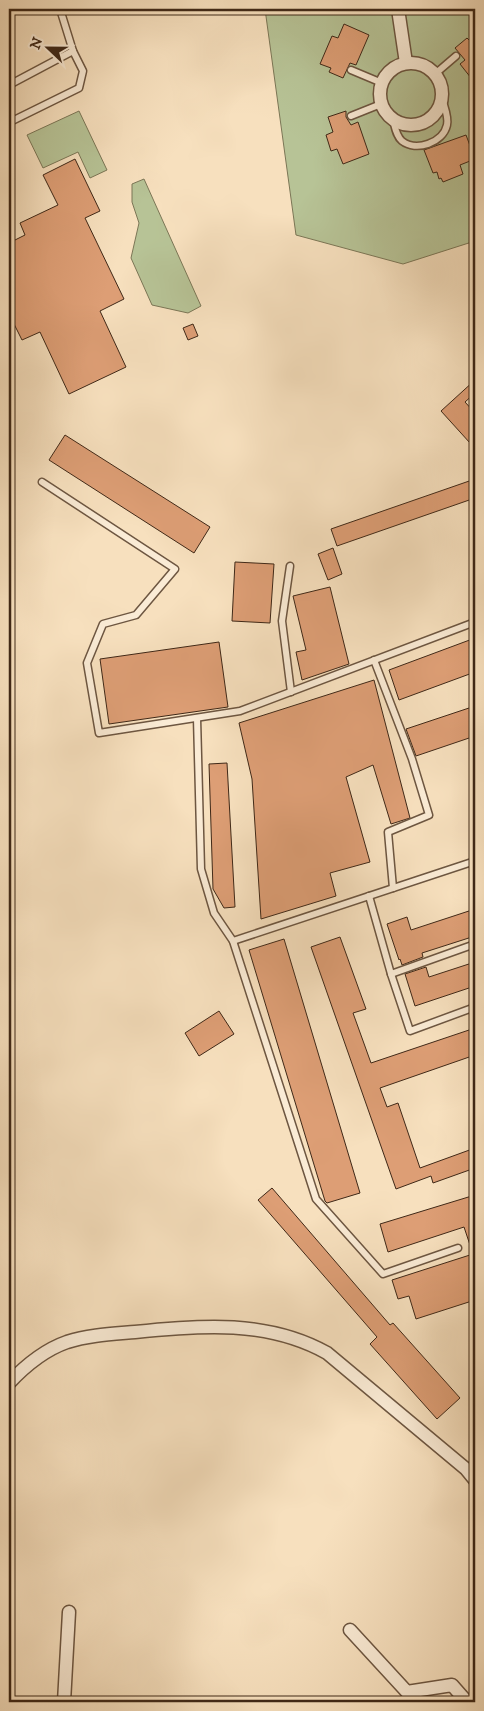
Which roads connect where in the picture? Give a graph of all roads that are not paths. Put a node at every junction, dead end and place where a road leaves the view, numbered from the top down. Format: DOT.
graph roads {
  1 [pos="60,9"];
  2 [pos="398,9"];
  3 [pos="73,51"];
  4 [pos="456,56"];
  5 [pos="406,63"];
  6 [pos="351,70"];
  7 [pos="435,74"];
  8 [pos="382,83"];
  9 [pos="9,85"];
  10 [pos="442,98"];
  11 [pos="381,104"];
  12 [pos="351,116"];
  13 [pos="9,118"];
  14 [pos="393,120"];
  15 [pos="42,482"];
  16 [pos="290,566"];
  17 [pos="475,622"];
  18 [pos="374,660"];
  19 [pos="291,692"];
  20 [pos="196,718"];
  21 [pos="475,861"];
  22 [pos="393,888"];
  23 [pos="369,896"];
  24 [pos="233,941"];
  25 [pos="475,944"];
  26 [pos="391,974"];
  27 [pos="475,1008"];
  28 [pos="458,1248"];
  29 [pos="9,1384"];
  30 [pos="475,1480"];
  31 [pos="69,1612"];
  32 [pos="350,1630"];
  33 [pos="64,1702"];
  34 [pos="467,1702"];
  1 -- 3 [label="lane"];
  2 -- 5 [label="street"];
  3 -- 9 [label="lane"];
  3 -- 13 [label="lane"];
  4 -- 7 [label="lane"];
  5 -- 7 [label="street"];
  5 -- 8 [label="street"];
  6 -- 8 [label="lane"];
  7 -- 10 [label="street"];
  8 -- 11 [label="street"];
  10 -- 14 [label="street"];
  10 -- 14 [label="lane"];
  11 -- 12 [label="lane"];
  11 -- 14 [label="street"];
  15 -- 20 [label="lane"];
  16 -- 19 [label="lane"];
  17 -- 18 [label="lane"];
  18 -- 19 [label="lane"];
  18 -- 22 [label="lane"];
  19 -- 20 [label="lane"];
  20 -- 24 [label="lane"];
  21 -- 22 [label="lane"];
  22 -- 23 [label="lane"];
  23 -- 24 [label="lane"];
  23 -- 26 [label="lane"];
  24 -- 28 [label="lane"];
  25 -- 26 [label="lane"];
  26 -- 27 [label="lane"];
  29 -- 30 [label="street"];
  31 -- 33 [label="street"];
  32 -- 34 [label="street"];
}
